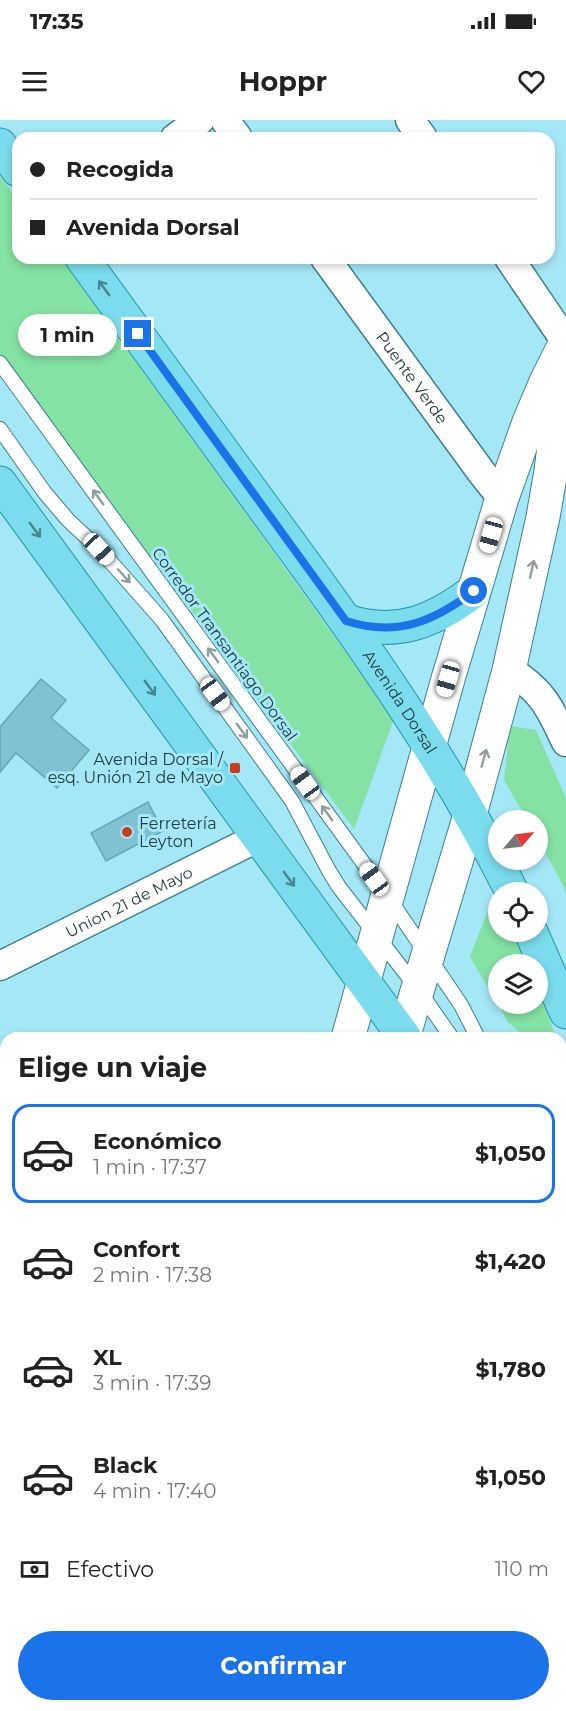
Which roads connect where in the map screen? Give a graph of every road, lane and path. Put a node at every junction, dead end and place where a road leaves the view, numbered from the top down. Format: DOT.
graph roads {
  1 [pos="200,120"];
  2 [pos="183,132"];
  3 [pos="0,145"];
  4 [pos="12,162"];
  5 [pos="86,264"];
  6 [pos="329,264"];
  7 [pos="513,264"];
  8 [pos="566,342"];
  9 [pos="0,363"];
  10 [pos="0,429"];
  11 [pos="0,483"];
  12 [pos="502,498"];
  13 [pos="474,591"];
  14 [pos="346,621"];
  15 [pos="509,670"];
  16 [pos="566,742"];
  17 [pos="430,747"];
  18 [pos="470,815"];
  19 [pos="258,837"];
  20 [pos="507,882"];
  21 [pos="388,897"];
  22 [pos="376,935"];
  23 [pos="535,942"];
  24 [pos="428,954"];
  25 [pos="0,966"];
  26 [pos="363,980"];
  27 [pos="417,988"];
  28 [pos="566,1012"];
  29 [pos="350,1032"];
  30 [pos="400,1032"];
  31 [pos="405,1032"];
  32 [pos="448,1032"];
  33 [pos="475,1032"];
  1 -- 2 [label="street"];
  3 -- 4 [label="main road"];
  14 -- 5 [label="main road, Avenida Dorsal, one-way"];
  6 -- 12 [label="street, Puente Verde"];
  7 -- 8 [label="street"];
  8 -- 12 [label="main road"];
  15 -- 8 [label="main road, one-way"];
  21 -- 9 [label="lane, Corredor Transantiago Dorsal, one-way"];
  10 -- 22 [label="lane, one-way"];
  11 -- 19 [label="main road, one-way"];
  12 -- 13 [label="main road"];
  13 -- 14 [label="main road"];
  13 -- 17 [label="main road"];
  14 -- 17 [label="main road, Avenida Dorsal"];
  15 -- 16 [label="street"];
  18 -- 15 [label="main road, one-way"];
  17 -- 18 [label="main road, Avenida Dorsal"];
  17 -- 21 [label="main road"];
  18 -- 20 [label="main road, Avenida Dorsal"];
  18 -- 24 [label="main road"];
  19 -- 25 [label="street, Union 21 de Mayo"];
  19 -- 26 [label="main road, one-way"];
  21 -- 22 [label="main road"];
  21 -- 24 [label="lane, Corredor Transantiago Dorsal"];
  22 -- 26 [label="main road"];
  22 -- 27 [label="lane"];
  23 -- 28 [label="main road"];
  24 -- 27 [label="main road"];
  24 -- 33 [label="lane, Corredor Transantiago Dorsal"];
  26 -- 29 [label="main road"];
  26 -- 30 [label="main road"];
  27 -- 31 [label="main road"];
  27 -- 32 [label="lane"];
}
